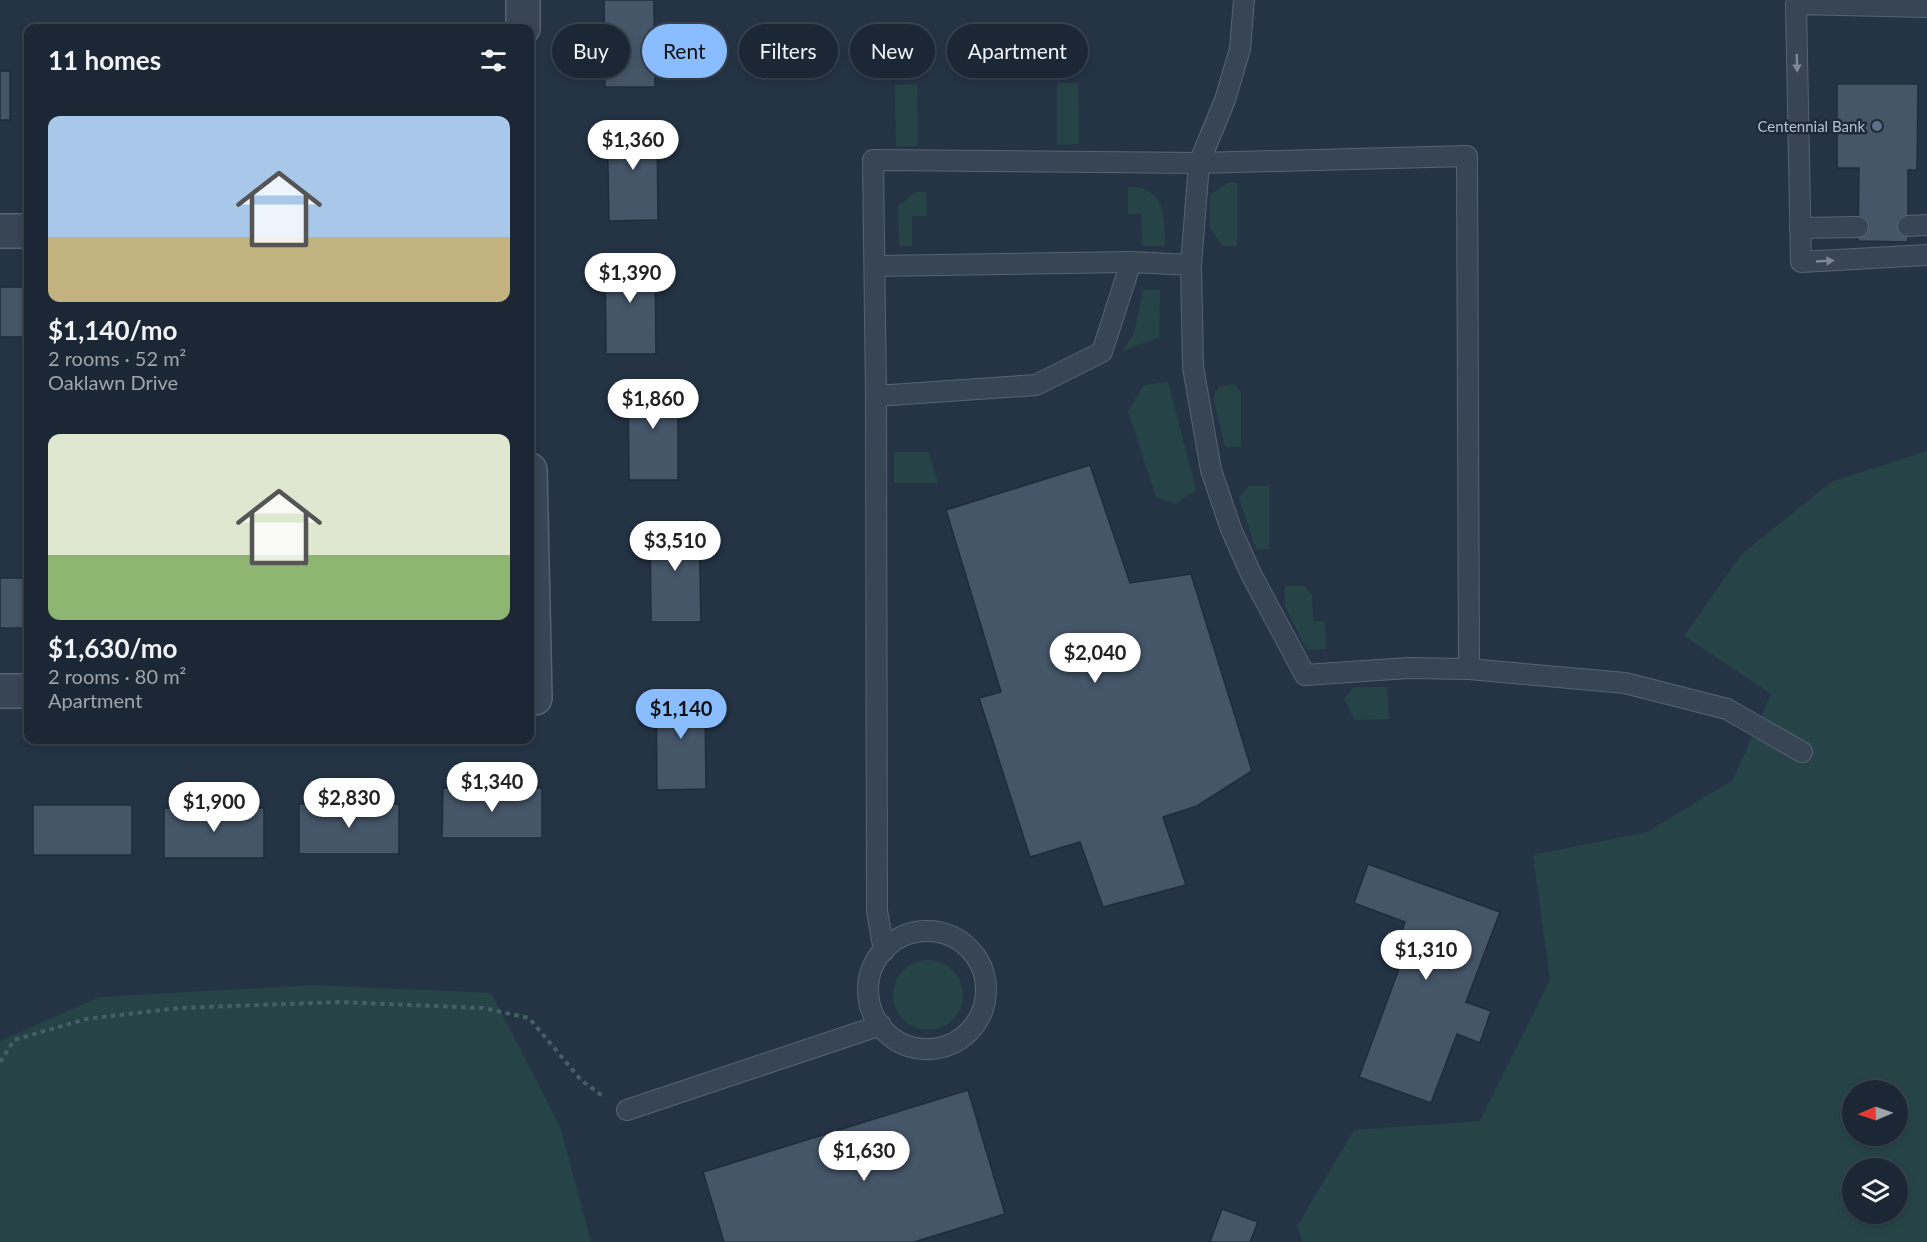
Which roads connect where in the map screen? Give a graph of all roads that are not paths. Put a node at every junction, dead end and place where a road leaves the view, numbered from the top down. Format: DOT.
graph roads {
  1 [pos="523,0"];
  2 [pos="1244,0"];
  3 [pos="1927,7"];
  4 [pos="523,24"];
  5 [pos="1199,163"];
  6 [pos="1858,227"];
  7 [pos="1800,228"];
  8 [pos="0,231"];
  9 [pos="24,231"];
  10 [pos="1927,255"];
  11 [pos="1131,262"];
  12 [pos="1191,265"];
  13 [pos="875,266"];
  14 [pos="876,396"];
  15 [pos="534,652"];
  16 [pos="1469,669"];
  17 [pos="0,691"];
  18 [pos="24,691"];
  19 [pos="534,698"];
  20 [pos="1802,752"];
  21 [pos="884,951"];
  22 [pos="881,1025"];
  23 [pos="627,1110"];
  1 -- 4 [label="street"];
  2 -- 5 [label="lane"];
  3 -- 7 [label="lane, one-way"];
  5 -- 12 [label="lane"];
  5 -- 13 [label="lane"];
  5 -- 16 [label="lane"];
  6 -- 7 [label="lane"];
  7 -- 10 [label="lane, one-way"];
  8 -- 9 [label="street"];
  11 -- 12 [label="lane"];
  11 -- 13 [label="lane"];
  11 -- 14 [label="lane"];
  12 -- 16 [label="lane"];
  13 -- 14 [label="lane"];
  14 -- 21 [label="lane"];
  15 -- 19 [label="street"];
  16 -- 20 [label="lane"];
  17 -- 18 [label="street"];
  21 -- 22 [label="lane"];
  21 -- 22 [label="lane"];
  22 -- 23 [label="lane"];
}
